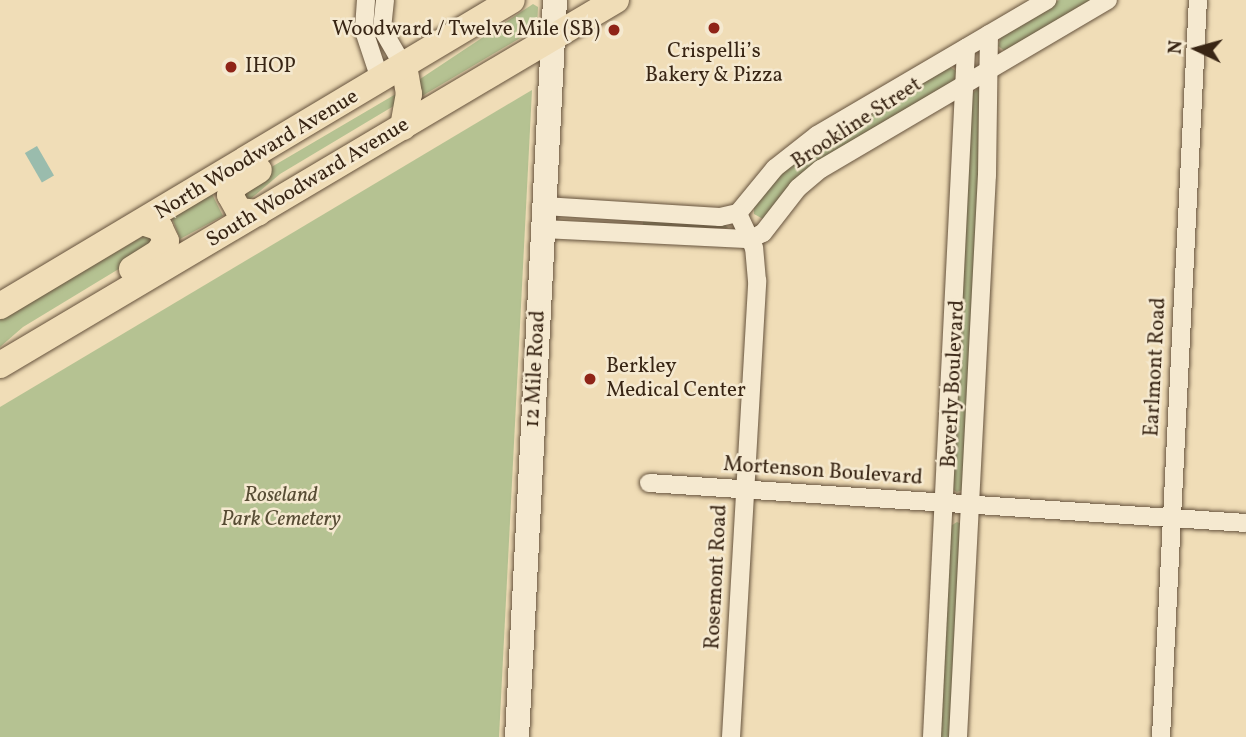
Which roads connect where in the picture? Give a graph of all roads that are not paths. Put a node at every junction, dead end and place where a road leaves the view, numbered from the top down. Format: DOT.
graph roads {
  1 [pos="366,0"];
  2 [pos="385,0"];
  3 [pos="512,0"];
  4 [pos="555,0"];
  5 [pos="616,0"];
  6 [pos="1047,0"];
  7 [pos="1108,0"];
  8 [pos="1198,0"];
  9 [pos="989,34"];
  10 [pos="553,37"];
  11 [pos="966,48"];
  12 [pos="404,67"];
  13 [pos="991,68"];
  14 [pos="382,82"];
  15 [pos="967,82"];
  16 [pos="403,127"];
  17 [pos="258,213"];
  18 [pos="738,213"];
  19 [pos="544,218"];
  20 [pos="143,222"];
  21 [pos="751,239"];
  22 [pos="0,306"];
  23 [pos="3,364"];
  24 [pos="649,483"];
  25 [pos="744,490"];
  26 [pos="944,503"];
  27 [pos="970,504"];
  28 [pos="1171,518"];
  29 [pos="1246,523"];
  30 [pos="517,737"];
  31 [pos="731,737"];
  32 [pos="932,737"];
  33 [pos="958,737"];
  34 [pos="1161,737"];
  1 -- 14 [label="street"];
  2 -- 12 [label="street"];
  3 -- 12 [label="main road, North Woodward Avenue"];
  4 -- 10 [label="main road, 12 Mile Road"];
  5 -- 10 [label="main road, South Woodward Avenue"];
  6 -- 9 [label="street, Brookline Street"];
  7 -- 13 [label="street, Brookline Street"];
  8 -- 28 [label="street, Earlmont Road"];
  9 -- 11 [label="street, Brookline Street"];
  9 -- 13 [label="street, Beverly Boulevard"];
  10 -- 16 [label="main road, South Woodward Avenue"];
  10 -- 19 [label="main road, 12 Mile Road"];
  11 -- 15 [label="street, Beverly Boulevard"];
  11 -- 18 [label="street, Brookline Street"];
  12 -- 14 [label="main road, North Woodward Avenue"];
  12 -- 16 [label="main road"];
  13 -- 15 [label="street, Brookline Street"];
  13 -- 27 [label="street, Beverly Boulevard"];
  14 -- 17 [label="main road"];
  14 -- 20 [label="main road, North Woodward Avenue"];
  15 -- 21 [label="street, Brookline Street"];
  15 -- 26 [label="street, Beverly Boulevard"];
  16 -- 17 [label="main road, South Woodward Avenue"];
  17 -- 23 [label="main road, South Woodward Avenue"];
  18 -- 19 [label="street"];
  18 -- 21 [label="street, Rosemont Road"];
  19 -- 21 [label="street"];
  19 -- 30 [label="main road, 12 Mile Road"];
  20 -- 22 [label="main road, North Woodward Avenue"];
  20 -- 23 [label="main road"];
  21 -- 25 [label="street, Rosemont Road"];
  24 -- 25 [label="street, Mortenson Boulevard"];
  25 -- 26 [label="street, Mortenson Boulevard"];
  25 -- 31 [label="street, Rosemont Road"];
  26 -- 27 [label="street, Mortenson Boulevard"];
  26 -- 32 [label="street, Beverly Boulevard"];
  27 -- 28 [label="street, Mortenson Boulevard"];
  27 -- 33 [label="street, Beverly Boulevard"];
  28 -- 29 [label="street, Mortenson Boulevard"];
  28 -- 34 [label="street, Earlmont Road"];
}
